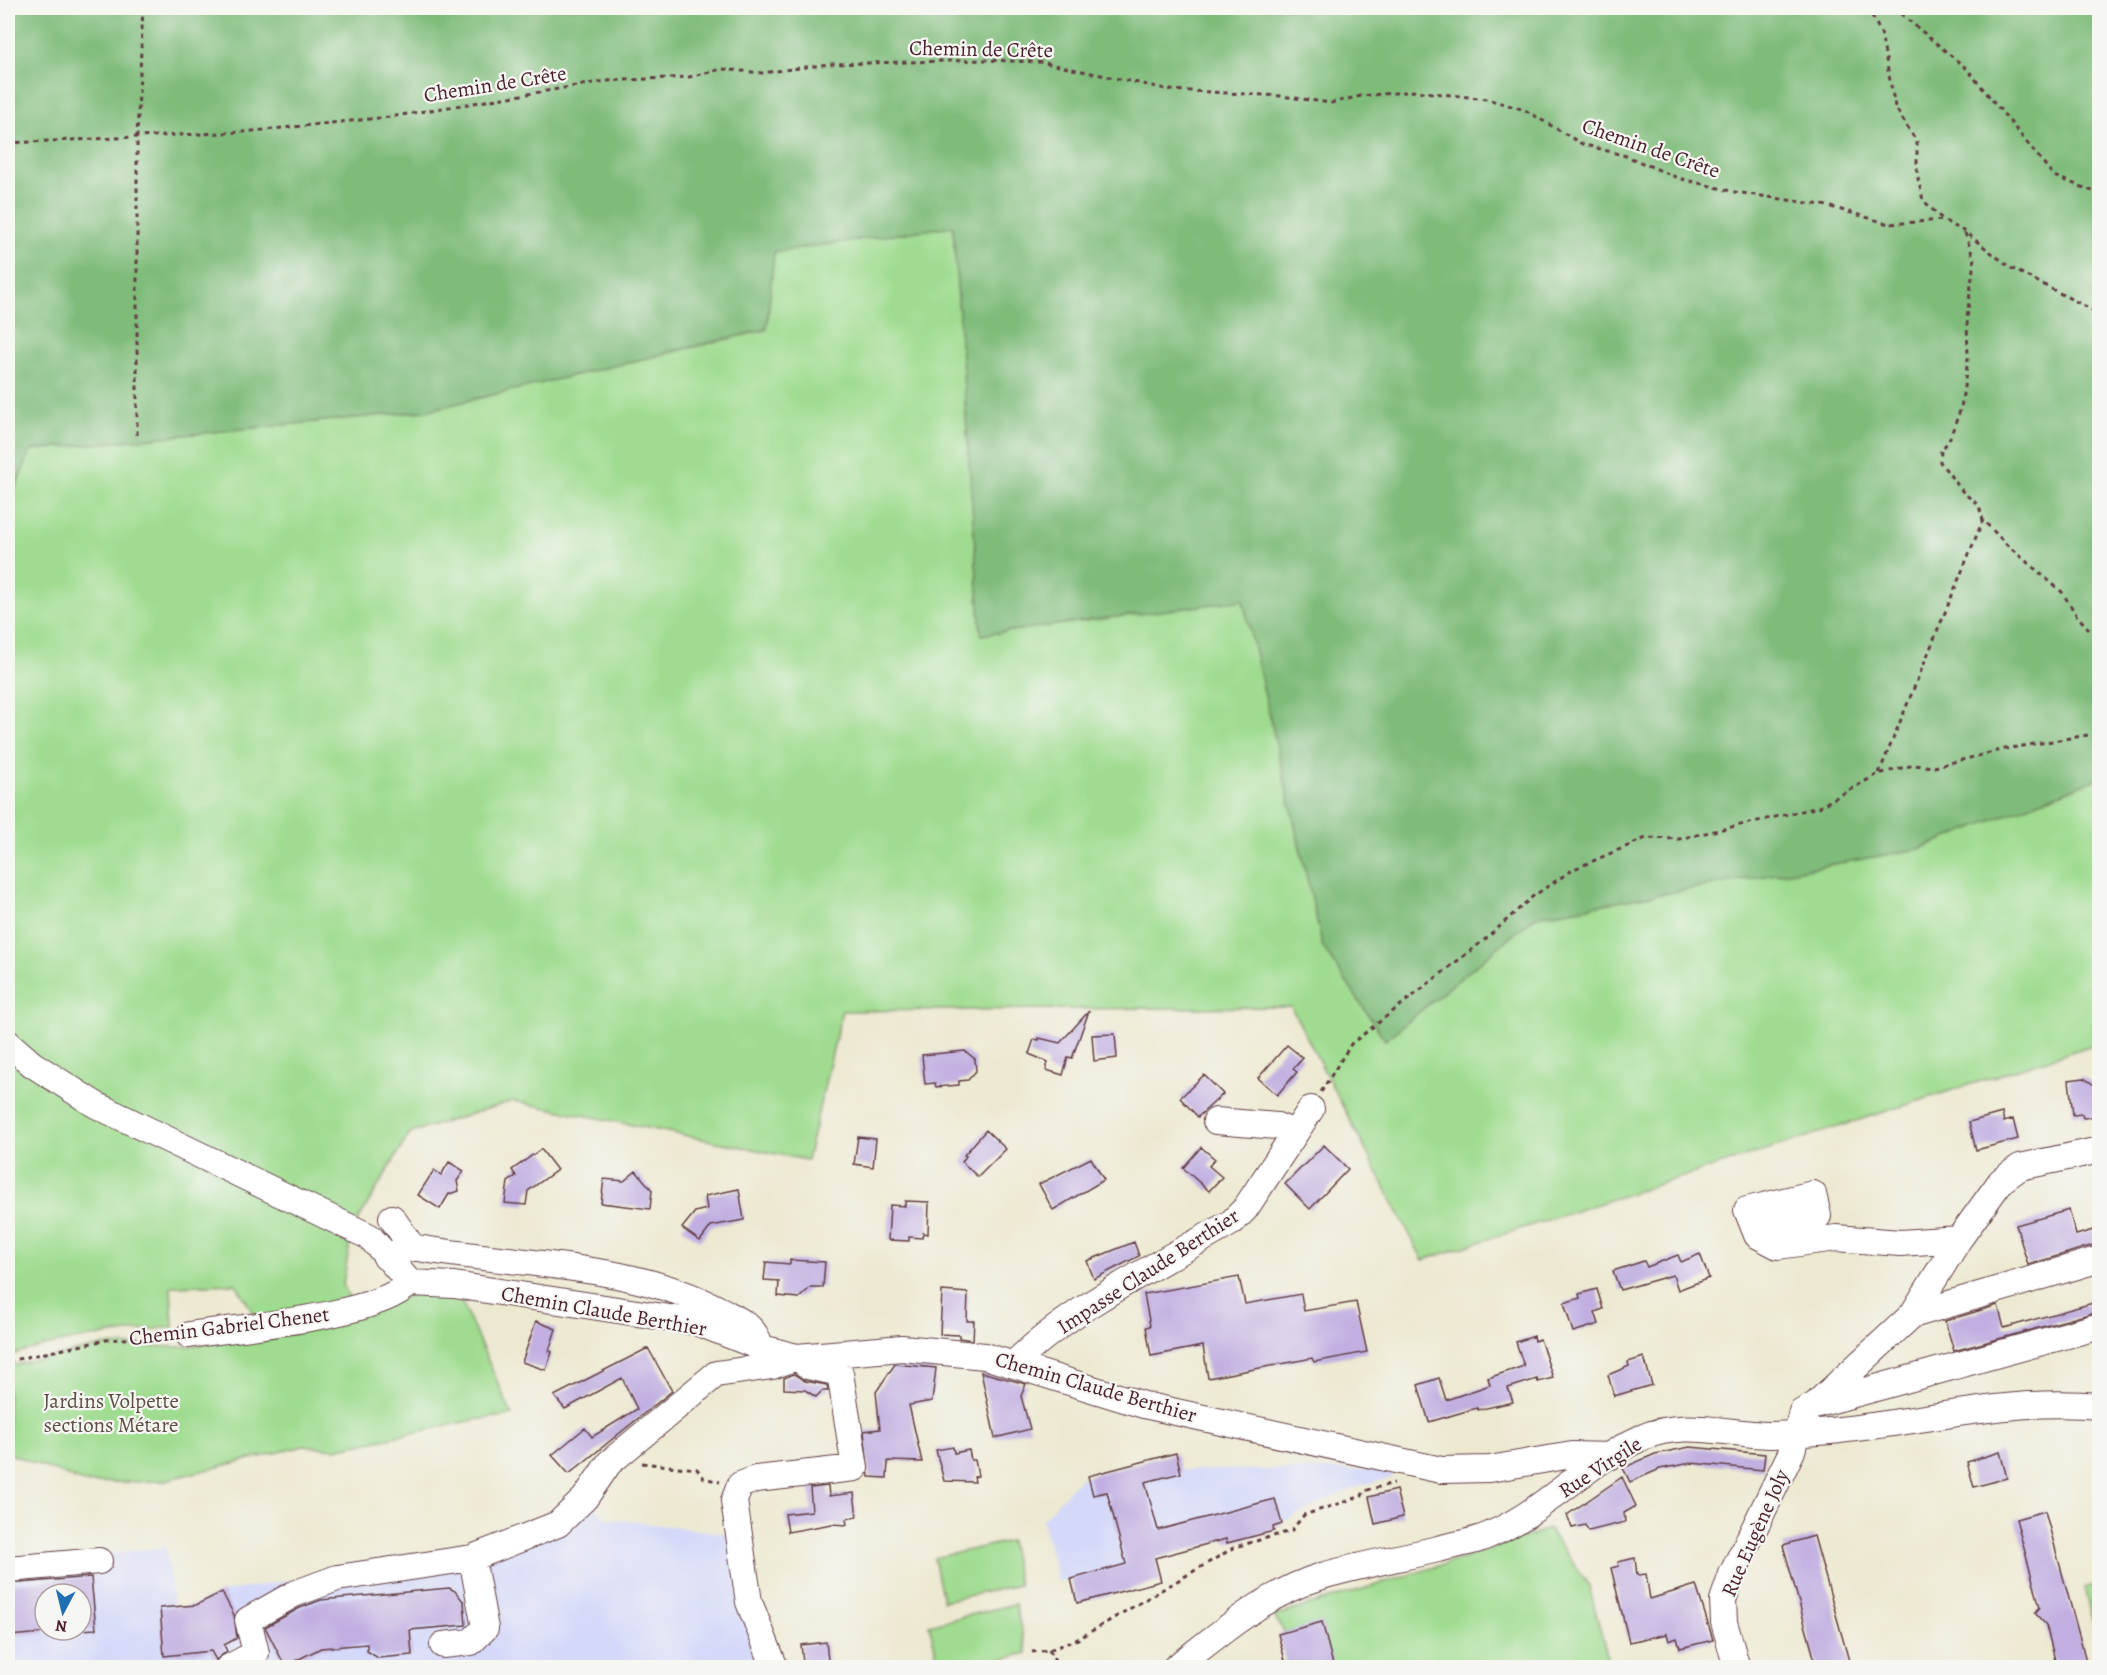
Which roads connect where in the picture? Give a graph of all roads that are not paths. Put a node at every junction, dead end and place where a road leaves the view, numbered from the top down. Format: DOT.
graph roads {
  1 [pos="8,1043"];
  2 [pos="1311,1110"];
  3 [pos="1216,1121"];
  4 [pos="1294,1133"];
  5 [pos="2100,1150"];
  6 [pos="392,1218"];
  7 [pos="1757,1235"];
  8 [pos="1959,1239"];
  9 [pos="412,1247"];
  10 [pos="386,1257"];
  11 [pos="2100,1259"];
  12 [pos="410,1283"];
  13 [pos="1912,1315"];
  14 [pos="2100,1326"];
  15 [pos="189,1335"];
  16 [pos="762,1348"];
  17 [pos="797,1357"];
  18 [pos="1014,1364"];
  19 [pos="1815,1404"];
  20 [pos="2100,1406"];
  21 [pos="1795,1433"];
  22 [pos="1611,1456"];
  23 [pos="472,1558"];
  24 [pos="99,1561"];
  25 [pos="8,1569"];
  26 [pos="443,1645"];
  27 [pos="228,1668"];
  28 [pos="775,1668"];
  29 [pos="1175,1668"];
  30 [pos="1737,1668"];
  1 -- 10 [label="street"];
  2 -- 4 [label="street, Impasse Claude Berthier"];
  3 -- 4 [label="street"];
  4 -- 18 [label="street, Impasse Claude Berthier"];
  5 -- 8 [label="street"];
  6 -- 9 [label="street"];
  7 -- 8 [label="street"];
  8 -- 13 [label="street"];
  9 -- 10 [label="street"];
  9 -- 16 [label="street"];
  10 -- 12 [label="street"];
  11 -- 13 [label="street"];
  12 -- 15 [label="street, Chemin Gabriel Chenet"];
  12 -- 16 [label="street, Chemin Claude Berthier"];
  13 -- 19 [label="street, Rue Eugène Joly"];
  14 -- 19 [label="street"];
  16 -- 17 [label="street, Chemin Claude Berthier"];
  17 -- 18 [label="street, Chemin Claude Berthier"];
  17 -- 23 [label="street"];
  17 -- 28 [label="street"];
  18 -- 22 [label="street, Chemin Claude Berthier"];
  19 -- 21 [label="street, Rue Eugène Joly"];
  20 -- 21 [label="street, Rue Virgile"];
  21 -- 22 [label="street, Rue Virgile"];
  21 -- 30 [label="street, Rue Eugène Joly"];
  22 -- 29 [label="street, Rue Virgile"];
  23 -- 26 [label="street"];
  23 -- 27 [label="street"];
  24 -- 25 [label="street"];
}
